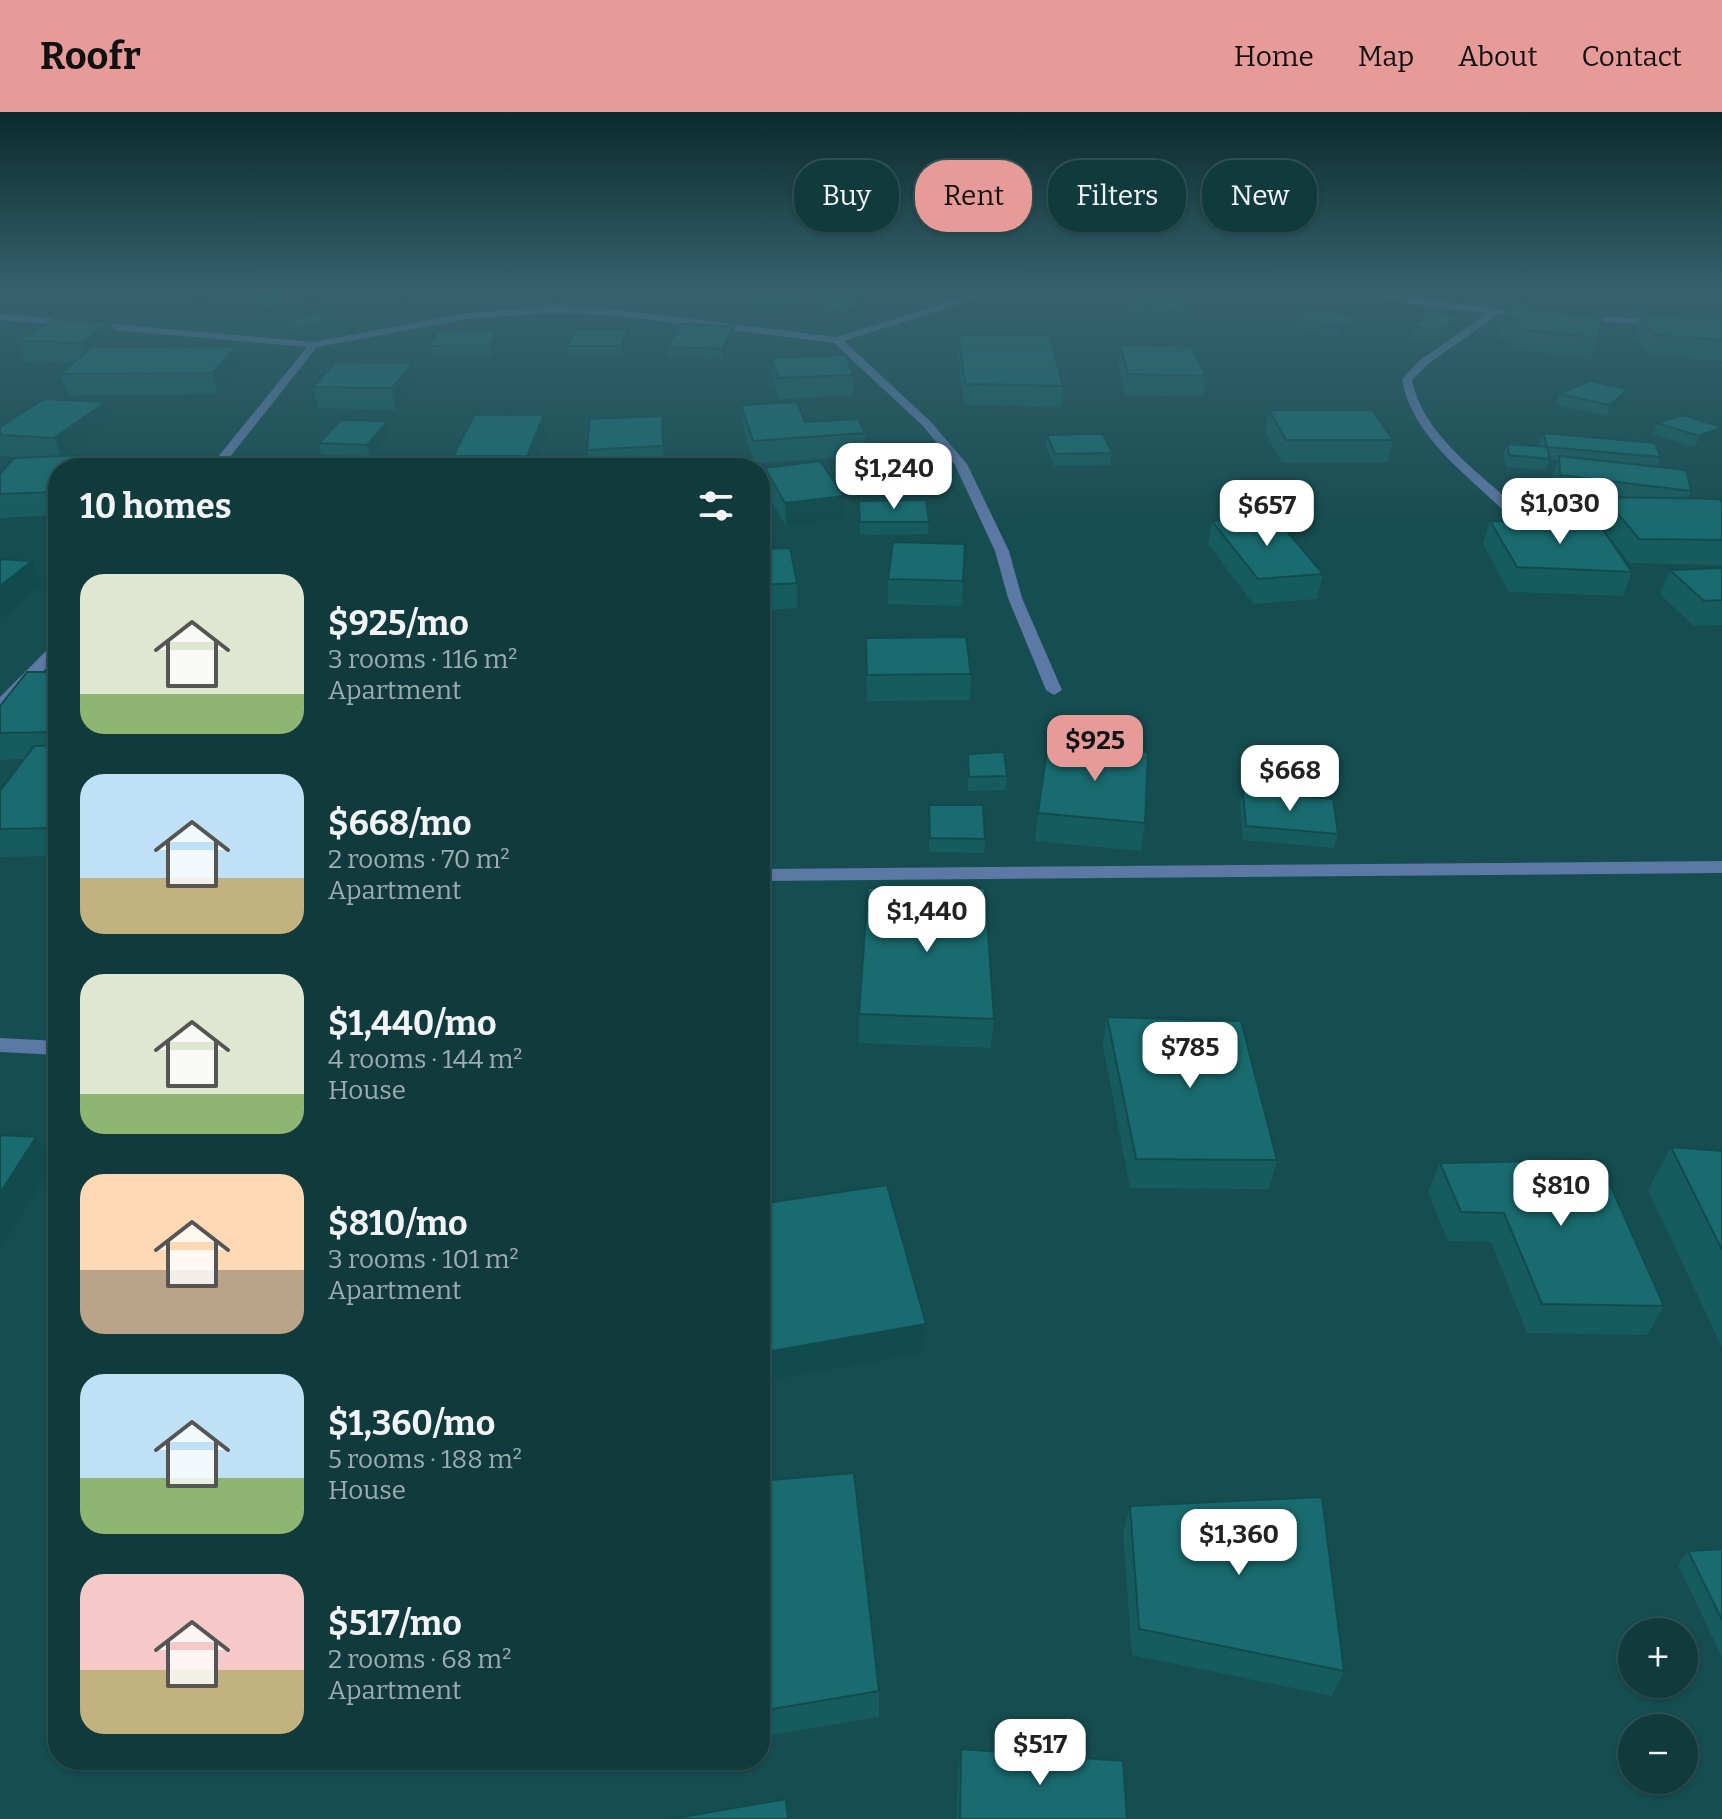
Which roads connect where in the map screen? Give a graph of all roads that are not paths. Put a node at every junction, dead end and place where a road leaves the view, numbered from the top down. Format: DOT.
graph roads {
  1 [pos="293,371"];
  2 [pos="870,371"];
  3 [pos="1415,371"];
  4 [pos="223,458"];
  5 [pos="1509,508"];
  6 [pos="48,657"];
  7 [pos="1054,690"];
  8 [pos="0,706"];
  9 [pos="1722,867"];
  10 [pos="770,875"];
  11 [pos="0,1045"];
  12 [pos="48,1047"];
  1 -- 4 [label="street"];
  2 -- 7 [label="street"];
  3 -- 5 [label="street"];
  6 -- 8 [label="street"];
  9 -- 10 [label="street"];
  11 -- 12 [label="street"];
}
